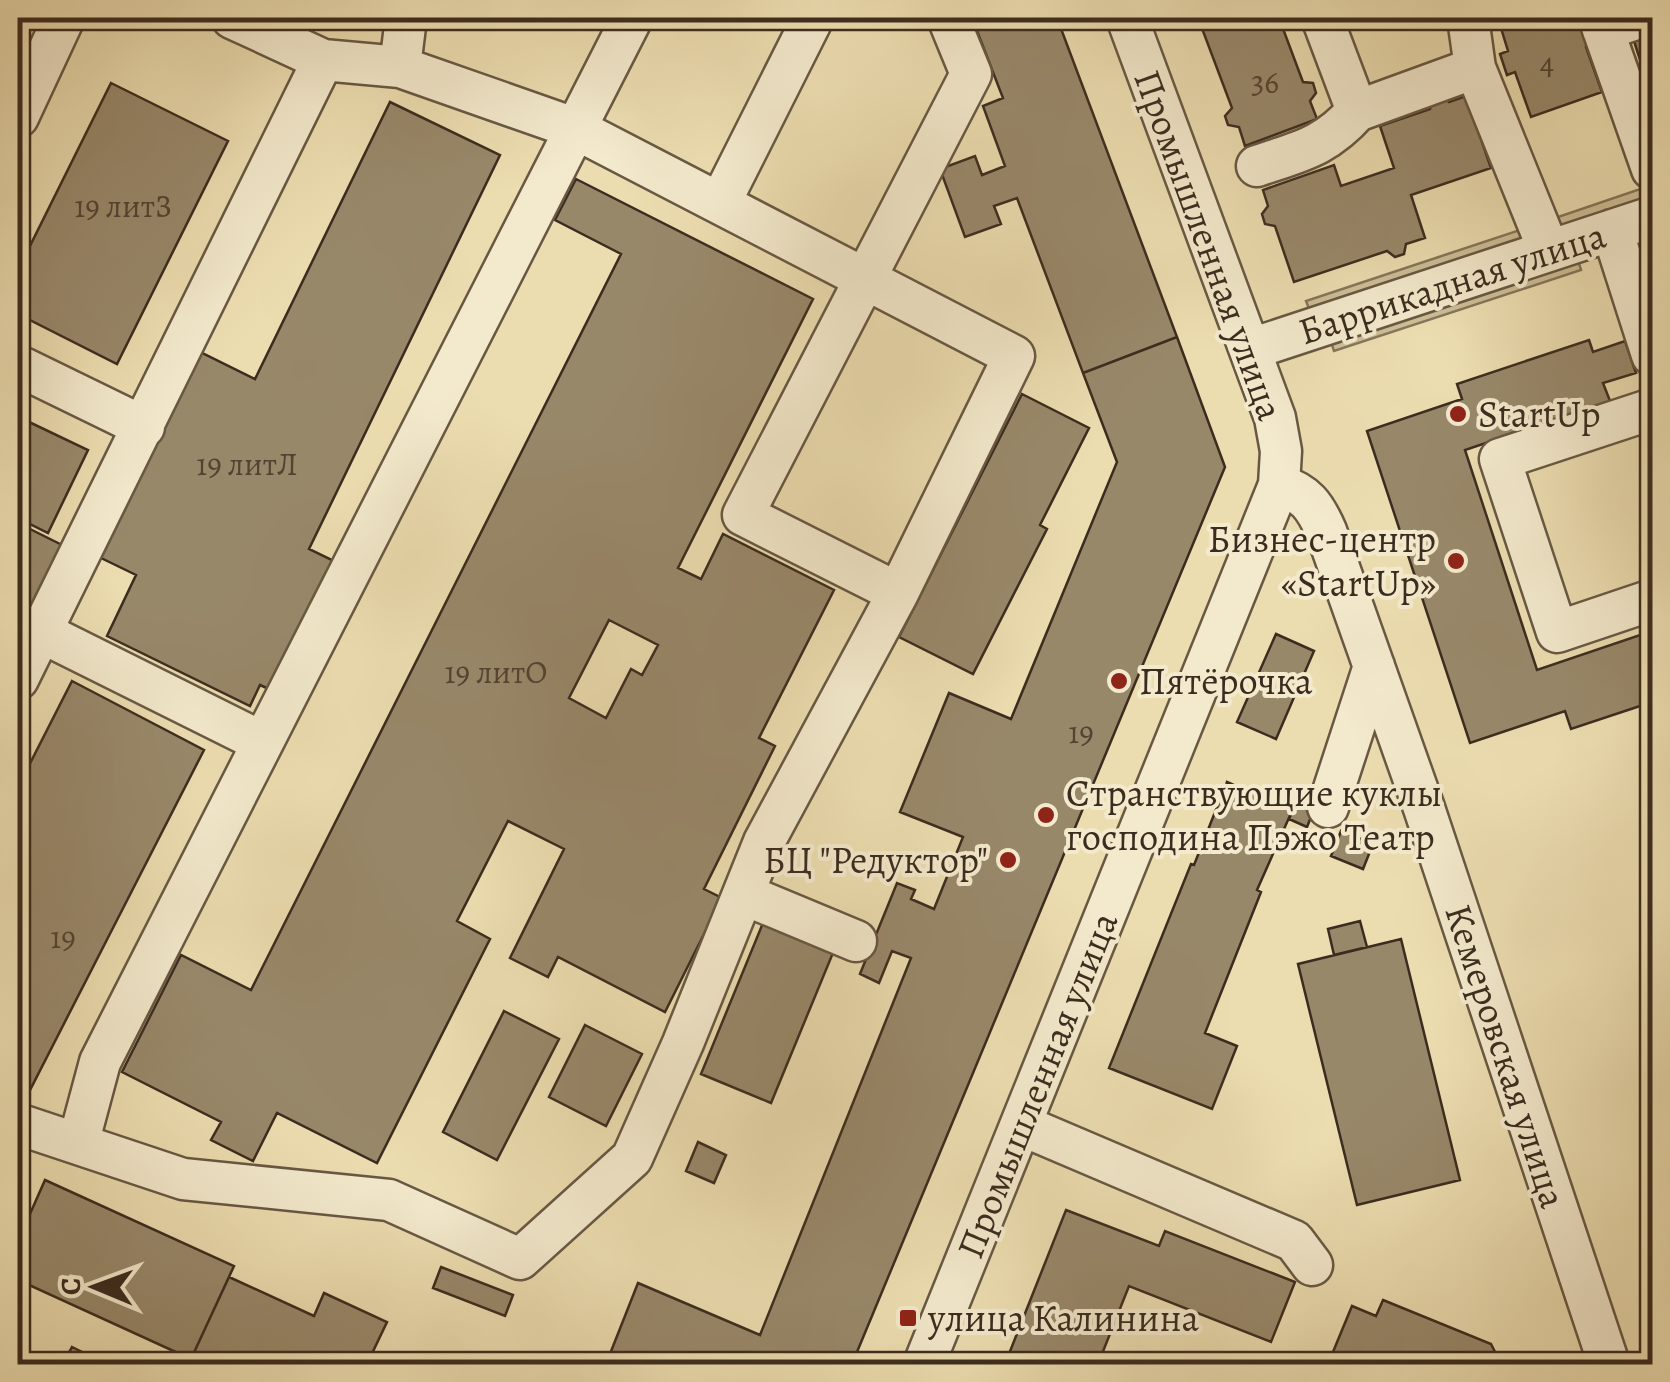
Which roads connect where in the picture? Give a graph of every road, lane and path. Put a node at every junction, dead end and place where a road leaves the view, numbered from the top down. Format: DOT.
graph roads {
  1 [pos="64,18"];
  2 [pos="232,18"];
  3 [pos="406,18"];
  4 [pos="632,18"];
  5 [pos="813,18"];
  6 [pos="948,18"];
  7 [pos="1127,18"];
  8 [pos="1322,18"];
  9 [pos="1468,18"];
  10 [pos="1614,22"];
  11 [pos="324,60"];
  12 [pos="400,67"];
  13 [pos="1475,68"];
  14 [pos="1357,111"];
  15 [pos="18,117"];
  16 [pos="574,128"];
  17 [pos="1257,166"];
  18 [pos="1652,169"];
  19 [pos="720,203"];
  20 [pos="1652,217"];
  21 [pos="1612,230"];
  22 [pos="1549,251"];
  23 [pos="867,280"];
  24 [pos="1251,350"];
  25 [pos="1652,356"];
  26 [pos="23,368"];
  27 [pos="1652,409"];
  28 [pos="144,427"];
  29 [pos="1279,485"];
  30 [pos="898,593"];
  31 [pos="1652,600"];
  32 [pos="41,632"];
  33 [pos="1374,666"];
  34 [pos="18,679"];
  35 [pos="262,742"];
  36 [pos="1328,807"];
  37 [pos="743,894"];
  38 [pos="856,941"];
  39 [pos="18,1124"];
  40 [pos="1021,1125"];
  41 [pos="78,1144"];
  42 [pos="1312,1265"];
  43 [pos="924,1364"];
  44 [pos="1608,1364"];
  1 -- 15 [label="street"];
  2 -- 11 [label="street"];
  3 -- 12 [label="street"];
  4 -- 16 [label="street"];
  5 -- 19 [label="street"];
  6 -- 23 [label="street"];
  7 -- 24 [label="street, Промышленная улица"];
  8 -- 14 [label="street"];
  9 -- 13 [label="street"];
  10 -- 18 [label="street"];
  11 -- 12 [label="street"];
  11 -- 28 [label="street"];
  12 -- 16 [label="street"];
  13 -- 14 [label="street"];
  13 -- 22 [label="street"];
  14 -- 17 [label="street"];
  16 -- 19 [label="street"];
  16 -- 35 [label="street"];
  19 -- 23 [label="street"];
  20 -- 21 [label="street, Баррикадная улица"];
  21 -- 22 [label="street, Баррикадная улица"];
  21 -- 25 [label="street"];
  22 -- 24 [label="street, Баррикадная улица"];
  23 -- 30 [label="street"];
  23 -- 30 [label="street"];
  24 -- 29 [label="street, Промышленная улица"];
  26 -- 28 [label="street"];
  27 -- 31 [label="street"];
  28 -- 32 [label="street"];
  29 -- 33 [label="street, Кемеровская улица"];
  29 -- 40 [label="street, Промышленная улица"];
  30 -- 37 [label="street"];
  32 -- 34 [label="street"];
  32 -- 35 [label="street"];
  33 -- 36 [label="street"];
  33 -- 44 [label="street, Кемеровская улица"];
  35 -- 41 [label="street"];
  37 -- 38 [label="street"];
  37 -- 41 [label="street"];
  39 -- 41 [label="street"];
  40 -- 42 [label="street"];
  40 -- 43 [label="street, Промышленная улица"];
}
